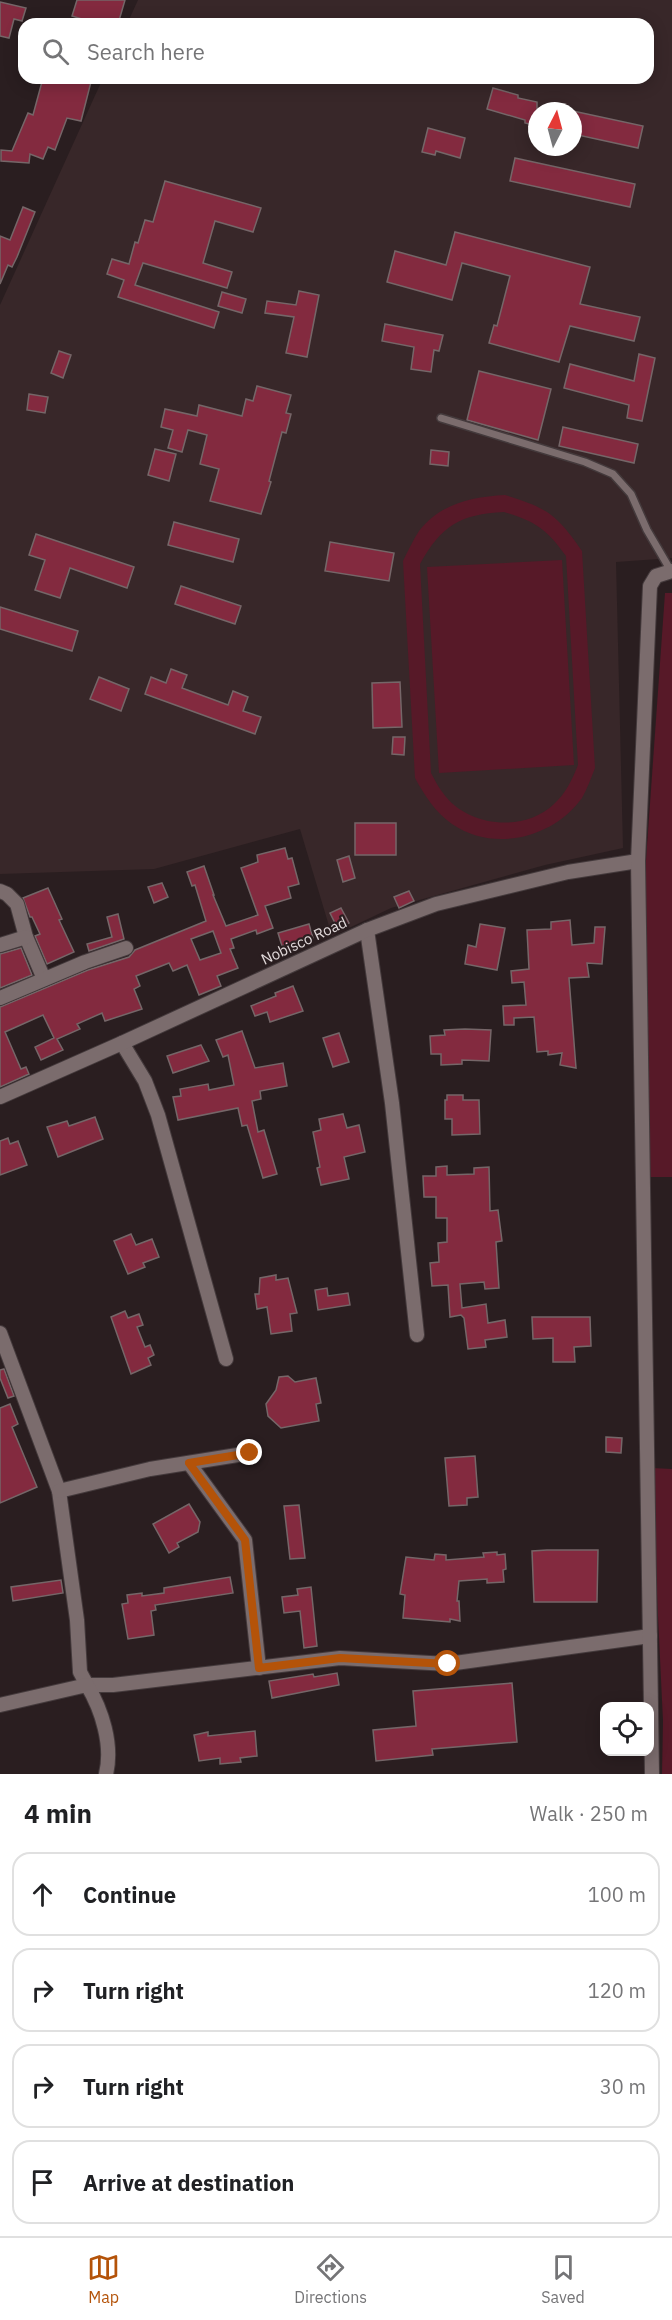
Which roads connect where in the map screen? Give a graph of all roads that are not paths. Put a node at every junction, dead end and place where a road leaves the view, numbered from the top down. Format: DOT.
graph roads {
  1 [pos="441,418"];
  2 [pos="672,571"];
  3 [pos="638,861"];
  4 [pos="0,891"];
  5 [pos="367,930"];
  6 [pos="26,937"];
  7 [pos="0,945"];
  8 [pos="126,948"];
  9 [pos="44,979"];
  10 [pos="0,998"];
  11 [pos="122,1043"];
  12 [pos="0,1097"];
  13 [pos="0,1333"];
  14 [pos="417,1335"];
  15 [pos="226,1359"];
  16 [pos="250,1453"];
  17 [pos="189,1463"];
  18 [pos="58,1491"];
  19 [pos="650,1636"];
  20 [pos="259,1668"];
  21 [pos="87,1686"];
  22 [pos="0,1705"];
  23 [pos="106,1774"];
  24 [pos="652,1774"];
  1 -- 2 [label="lane"];
  2 -- 3 [label="street"];
  3 -- 5 [label="street, Nobisco Road"];
  3 -- 19 [label="street"];
  4 -- 6 [label="street"];
  5 -- 11 [label="street, Nobisco Road"];
  5 -- 14 [label="street"];
  6 -- 7 [label="street"];
  6 -- 9 [label="street"];
  8 -- 9 [label="street"];
  9 -- 10 [label="street"];
  11 -- 12 [label="street, Nobisco Road"];
  11 -- 15 [label="street"];
  13 -- 18 [label="street"];
  16 -- 17 [label="street"];
  17 -- 18 [label="street"];
  17 -- 20 [label="street"];
  18 -- 21 [label="street"];
  19 -- 20 [label="street"];
  19 -- 24 [label="street"];
  20 -- 21 [label="street"];
  21 -- 22 [label="street"];
  21 -- 23 [label="street"];
}
